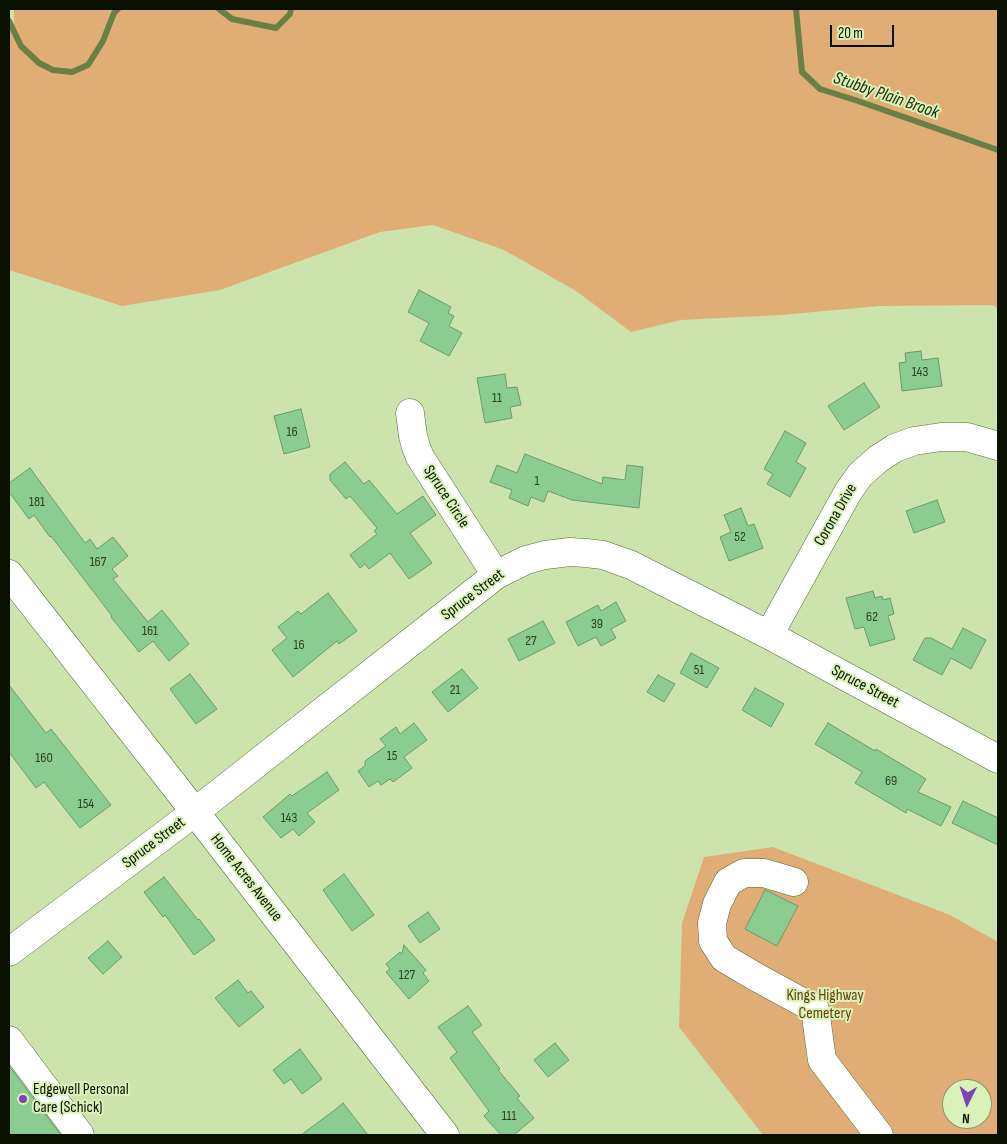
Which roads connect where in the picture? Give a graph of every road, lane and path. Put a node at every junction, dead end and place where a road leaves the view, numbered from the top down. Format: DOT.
graph roads {
  1 [pos="410,413"];
  2 [pos="998,446"];
  3 [pos="9,574"];
  4 [pos="496,575"];
  5 [pos="769,635"];
  6 [pos="998,758"];
  7 [pos="195,812"];
  8 [pos="794,882"];
  9 [pos="9,952"];
  10 [pos="9,1040"];
  11 [pos="80,1135"];
  12 [pos="445,1135"];
  13 [pos="880,1135"];
  1 -- 4 [label="street, Spruce Circle"];
  2 -- 5 [label="street, Corona Drive"];
  3 -- 7 [label="street, Home Acres Avenue"];
  4 -- 5 [label="street, Spruce Street"];
  4 -- 7 [label="street, Spruce Street"];
  5 -- 6 [label="street, Spruce Street"];
  7 -- 9 [label="street, Spruce Street"];
  7 -- 12 [label="street, Home Acres Avenue"];
  8 -- 13 [label="street"];
  10 -- 11 [label="street"];
}
